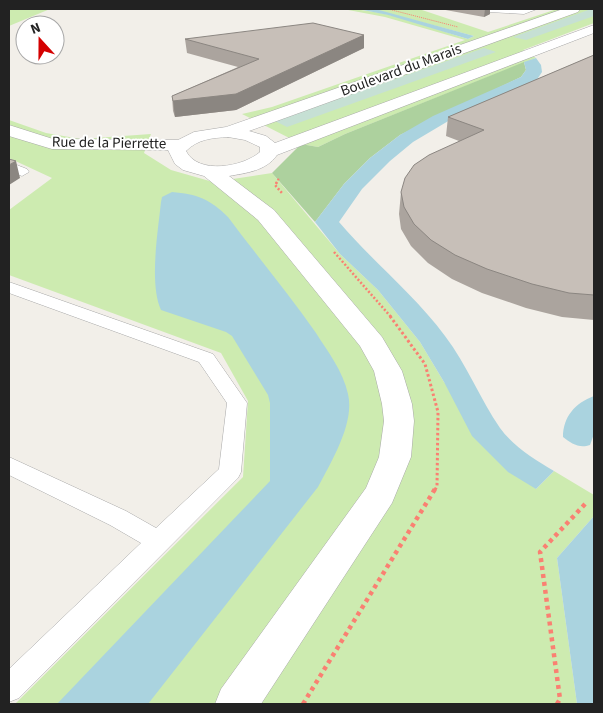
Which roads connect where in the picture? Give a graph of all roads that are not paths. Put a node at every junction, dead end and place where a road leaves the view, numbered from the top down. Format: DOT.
graph roads {
  1 [pos="490,9"];
  2 [pos="533,9"];
  3 [pos="574,9"];
  4 [pos="594,29"];
  5 [pos="9,130"];
  6 [pos="228,132"];
  7 [pos="181,145"];
  8 [pos="269,152"];
  9 [pos="9,166"];
  10 [pos="252,166"];
  11 [pos="210,171"];
  12 [pos="22,172"];
  13 [pos="275,205"];
  14 [pos="13,295"];
  15 [pos="9,465"];
  16 [pos="159,542"];
  17 [pos="9,688"];
  18 [pos="236,704"];
  1 -- 2 [label="lane"];
  3 -- 6 [label="street, Boulevard du Marais"];
  4 -- 8 [label="street, Boulevard du Marais"];
  5 -- 7 [label="street, Rue de la Pierrette"];
  6 -- 7 [label="street"];
  6 -- 8 [label="street"];
  7 -- 11 [label="street"];
  8 -- 10 [label="street, Boulevard du Marais"];
  9 -- 12 [label="lane"];
  10 -- 11 [label="street"];
  10 -- 13 [label="street"];
  11 -- 13 [label="street"];
  13 -- 18 [label="street"];
  14 -- 16 [label="lane"];
  15 -- 16 [label="lane"];
  16 -- 17 [label="lane"];
}
